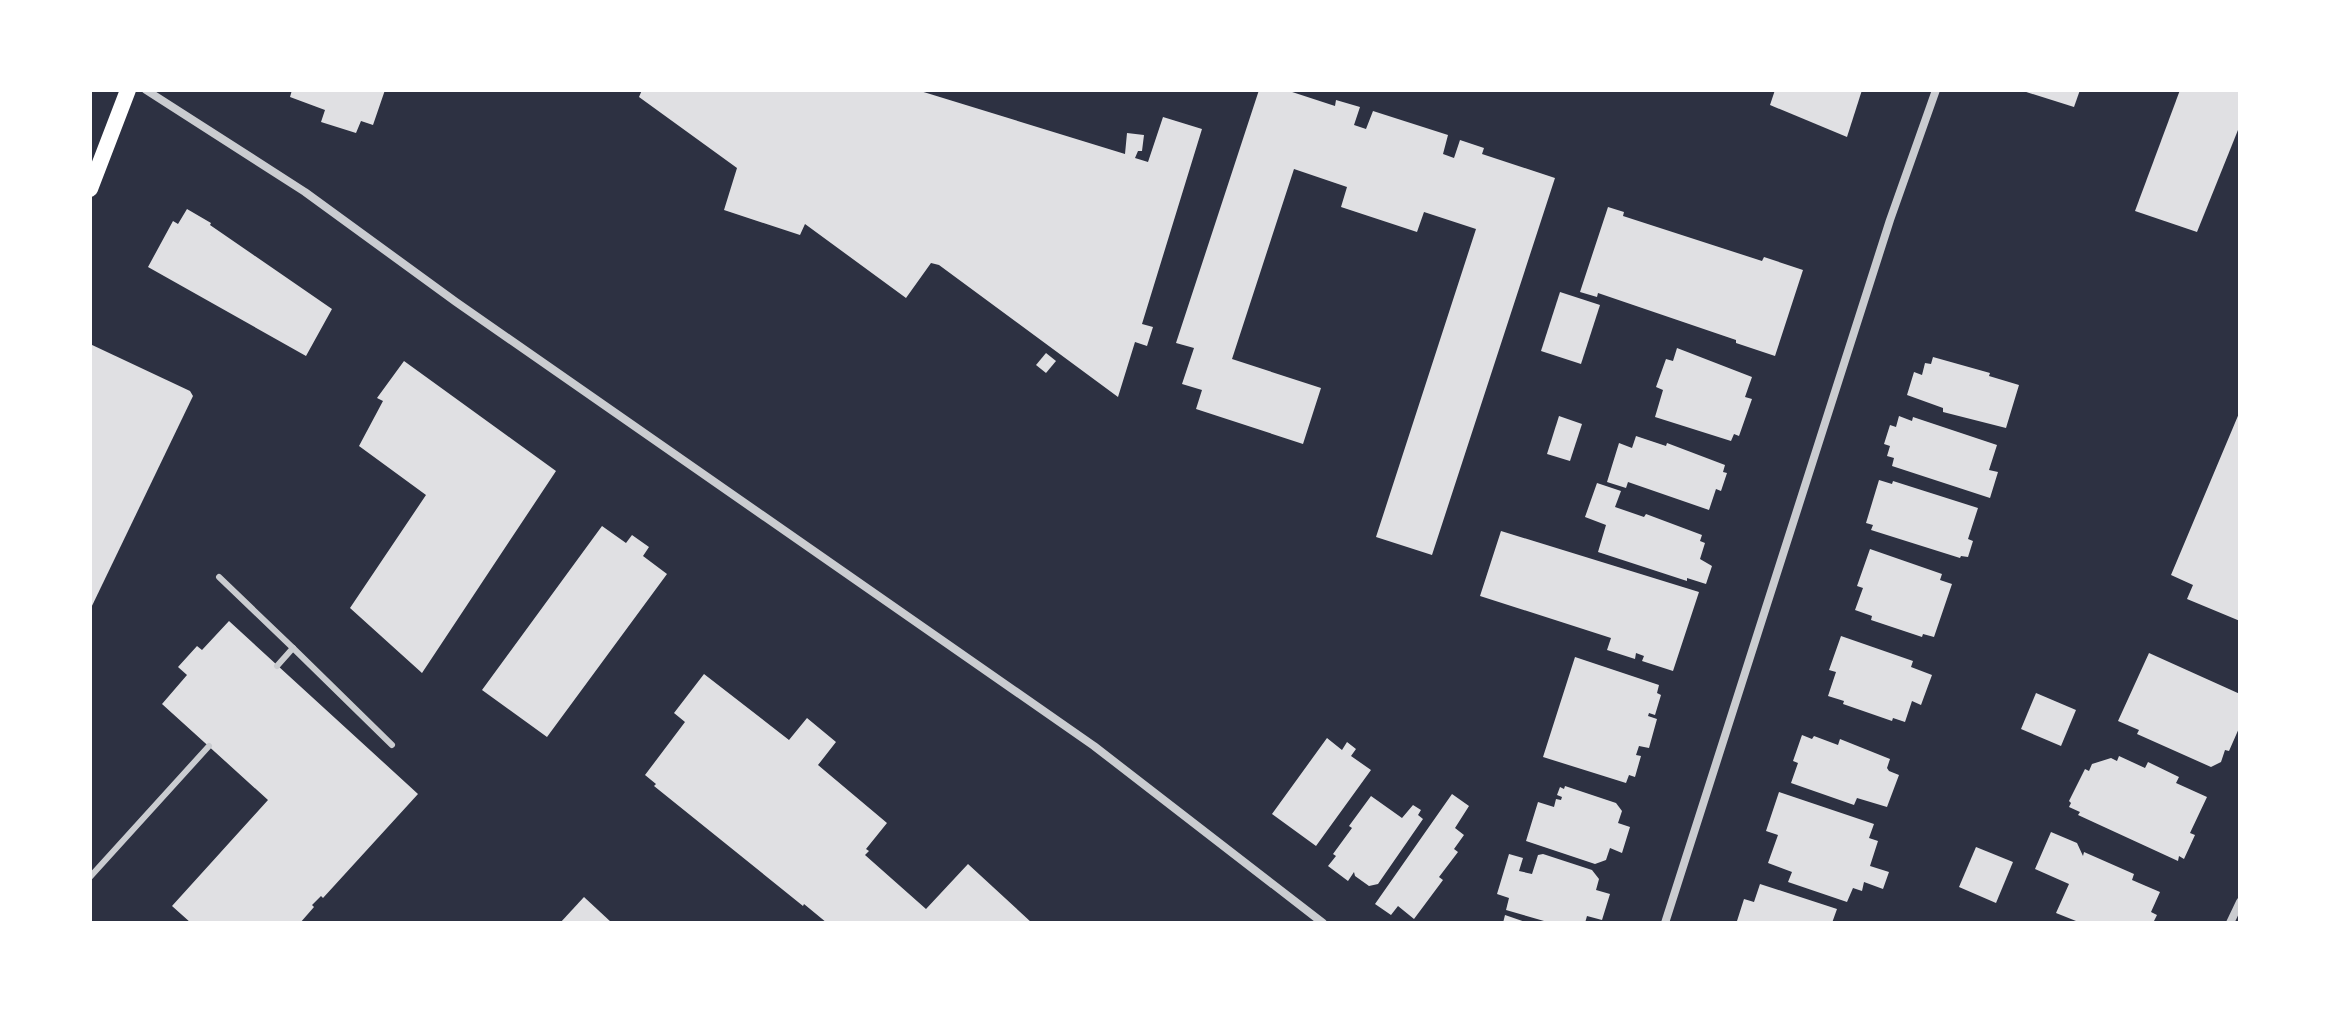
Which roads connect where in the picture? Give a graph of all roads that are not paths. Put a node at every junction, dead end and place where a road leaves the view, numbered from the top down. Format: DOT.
graph roads {
  1 [pos="128,90"];
  2 [pos="146,90"];
  3 [pos="1936,90"];
  4 [pos="90,189"];
  5 [pos="219,577"];
  6 [pos="293,648"];
  7 [pos="277,666"];
  8 [pos="392,745"];
  9 [pos="209,746"];
  10 [pos="90,877"];
  11 [pos="2240,902"];
  12 [pos="1323,923"];
  13 [pos="1665,923"];
  14 [pos="2230,923"];
  1 -- 4 [label="main road"];
  2 -- 12 [label="street"];
  3 -- 13 [label="street"];
  5 -- 6 [label="lane"];
  6 -- 7 [label="lane"];
  6 -- 8 [label="lane"];
  9 -- 10 [label="lane"];
  11 -- 14 [label="street"];
}
